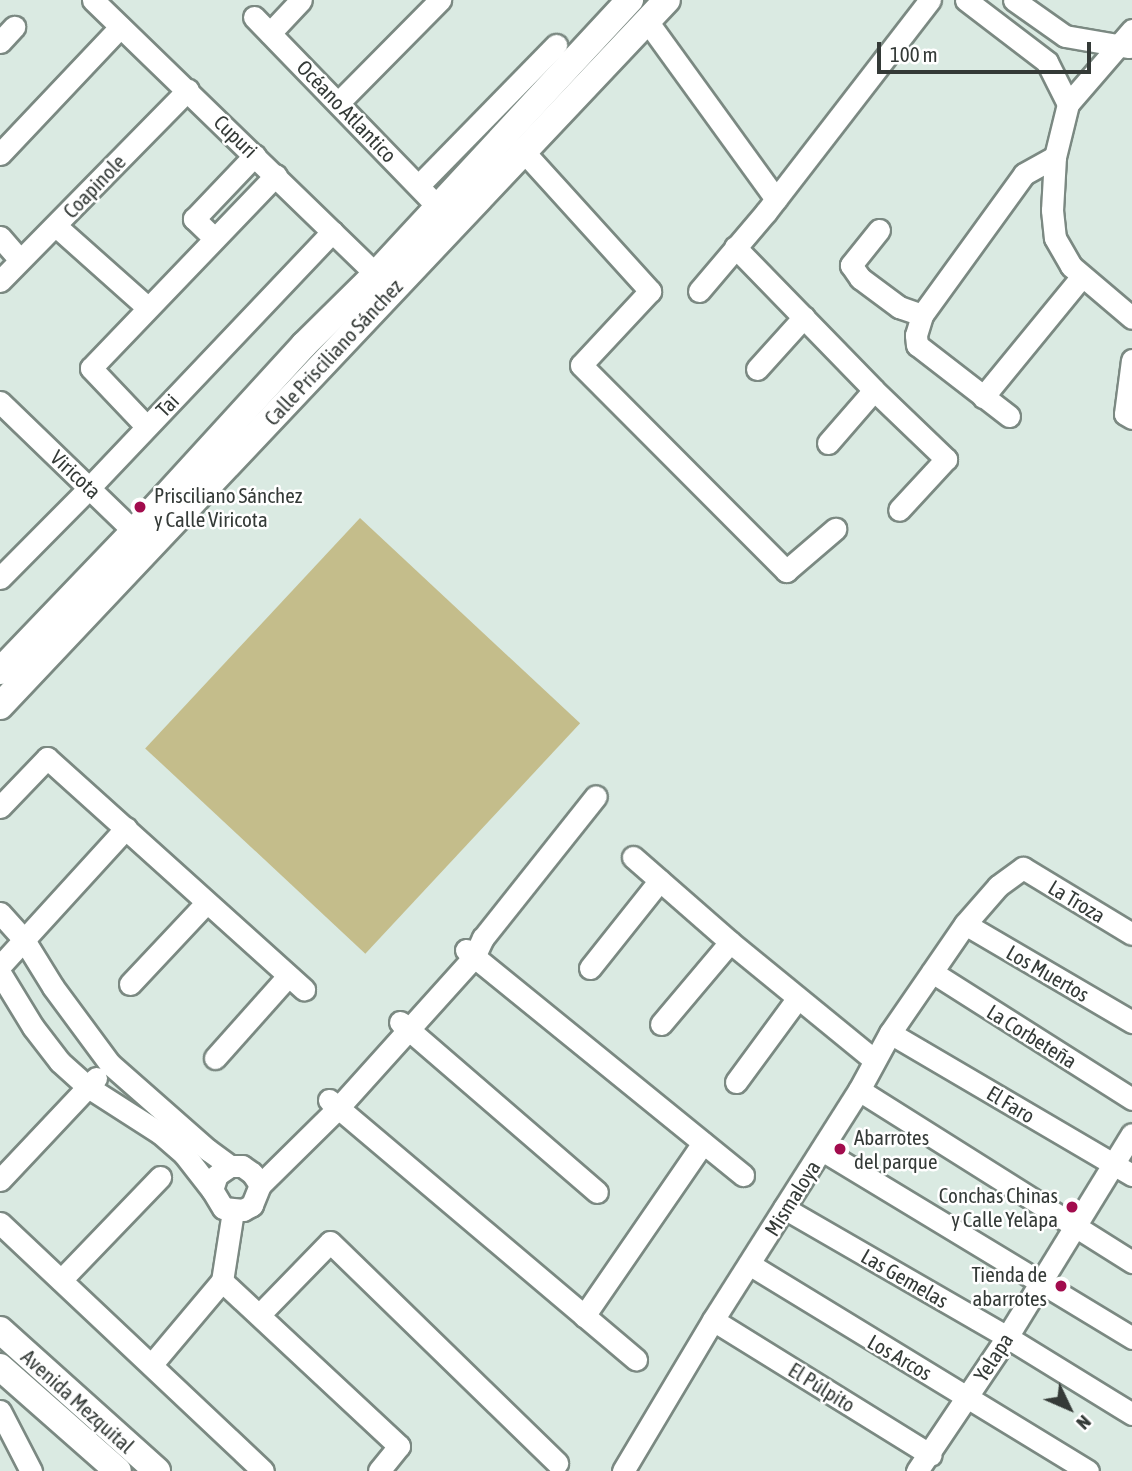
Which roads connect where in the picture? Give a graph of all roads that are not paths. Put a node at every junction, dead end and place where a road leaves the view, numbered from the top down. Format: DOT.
graph roads {
  1 [pos="93,0"];
  2 [pos="301,0"];
  3 [pos="440,0"];
  4 [pos="630,0"];
  5 [pos="667,0"];
  6 [pos="930,0"];
  7 [pos="966,0"];
  8 [pos="1014,0"];
  9 [pos="254,17"];
  10 [pos="648,21"];
  11 [pos="120,26"];
  12 [pos="1132,30"];
  13 [pos="270,33"];
  14 [pos="1065,37"];
  15 [pos="556,45"];
  16 [pos="1125,47"];
  17 [pos="1047,62"];
  18 [pos="188,90"];
  19 [pos="339,102"];
  20 [pos="1068,104"];
  21 [pos="524,152"];
  22 [pos="0,154"];
  23 [pos="255,155"];
  24 [pos="1055,157"];
  25 [pos="276,175"];
  26 [pos="419,185"];
  27 [pos="776,199"];
  28 [pos="438,207"];
  29 [pos="56,226"];
  30 [pos="879,230"];
  31 [pos="332,232"];
  32 [pos="0,237"];
  33 [pos="214,238"];
  34 [pos="735,247"];
  35 [pos="20,260"];
  36 [pos="376,274"];
  37 [pos="1082,276"];
  38 [pos="0,281"];
  39 [pos="699,291"];
  40 [pos="147,307"];
  41 [pos="922,315"];
  42 [pos="804,317"];
  43 [pos="1132,318"];
  44 [pos="1132,360"];
  45 [pos="757,369"];
  46 [pos="874,390"];
  47 [pos="983,397"];
  48 [pos="0,402"];
  49 [pos="1009,416"];
  50 [pos="1132,418"];
  51 [pos="146,426"];
  52 [pos="828,443"];
  53 [pos="90,487"];
  54 [pos="899,510"];
  55 [pos="835,529"];
  56 [pos="142,539"];
  57 [pos="0,578"];
  58 [pos="0,671"];
  59 [pos="0,706"];
  60 [pos="596,796"];
  61 [pos="0,807"];
  62 [pos="126,828"];
  63 [pos="633,857"];
  64 [pos="1023,868"];
  65 [pos="660,880"];
  66 [pos="206,903"];
  67 [pos="0,914"];
  68 [pos="965,924"];
  69 [pos="1132,934"];
  70 [pos="24,940"];
  71 [pos="730,942"];
  72 [pos="474,949"];
  73 [pos="0,966"];
  74 [pos="590,968"];
  75 [pos="0,972"];
  76 [pos="932,972"];
  77 [pos="130,984"];
  78 [pos="797,999"];
  79 [pos="1132,1022"];
  80 [pos="661,1024"];
  81 [pos="405,1025"];
  82 [pos="890,1033"];
  83 [pos="215,1058"];
  84 [pos="874,1060"];
  85 [pos="110,1065"];
  86 [pos="736,1082"];
  87 [pos="88,1087"];
  88 [pos="859,1090"];
  89 [pos="1132,1099"];
  90 [pos="332,1103"];
  91 [pos="1132,1134"];
  92 [pos="703,1143"];
  93 [pos="821,1150"];
  94 [pos="1113,1163"];
  95 [pos="230,1166"];
  96 [pos="743,1175"];
  97 [pos="1132,1175"];
  98 [pos="160,1177"];
  99 [pos="256,1179"];
  100 [pos="0,1180"];
  101 [pos="212,1190"];
  102 [pos="597,1192"];
  103 [pos="784,1208"];
  104 [pos="233,1211"];
  105 [pos="0,1223"];
  106 [pos="1075,1227"];
  107 [pos="1132,1262"];
  108 [pos="749,1264"];
  109 [pos="61,1280"];
  110 [pos="222,1281"];
  111 [pos="1040,1284"];
  112 [pos="260,1314"];
  113 [pos="584,1316"];
  114 [pos="713,1320"];
  115 [pos="0,1330"];
  116 [pos="1007,1337"];
  117 [pos="1132,1338"];
  118 [pos="636,1359"];
  119 [pos="152,1364"];
  120 [pos="0,1367"];
  121 [pos="968,1396"];
  122 [pos="0,1411"];
  123 [pos="1132,1414"];
  124 [pos="557,1463"];
  125 [pos="924,1463"];
  126 [pos="31,1471"];
  127 [pos="118,1471"];
  128 [pos="157,1471"];
  129 [pos="263,1471"];
  130 [pos="379,1471"];
  131 [pos="623,1471"];
  132 [pos="1087,1471"];
  1 -- 11 [label="street, Cupuri"];
  2 -- 13 [label="street"];
  3 -- 19 [label="street"];
  4 -- 28 [label="main road, Calle Prisciliano Sánchez"];
  5 -- 10 [label="main road, Calle Prisciliano Sánchez"];
  6 -- 27 [label="street"];
  7 -- 17 [label="street"];
  8 -- 14 [label="street"];
  9 -- 13 [label="street, Océano Atlantico"];
  10 -- 21 [label="main road, Calle Prisciliano Sánchez"];
  10 -- 27 [label="street"];
  11 -- 18 [label="street, Cupuri"];
  11 -- 22 [label="street"];
  12 -- 16 [label="street"];
  13 -- 19 [label="street, Océano Atlantico"];
  14 -- 16 [label="street"];
  14 -- 17 [label="street"];
  15 -- 26 [label="street"];
  16 -- 20 [label="street"];
  17 -- 20 [label="street"];
  18 -- 23 [label="street, Cupuri"];
  18 -- 29 [label="street, Coapinole"];
  19 -- 26 [label="street, Océano Atlantico"];
  20 -- 24 [label="street"];
  21 -- 55 [label="street"];
  21 -- 56 [label="main road, Calle Prisciliano Sánchez"];
  23 -- 25 [label="street, Cupuri"];
  23 -- 33 [label="street"];
  24 -- 37 [label="street"];
  24 -- 41 [label="street"];
  25 -- 31 [label="street, Cupuri"];
  25 -- 33 [label="street"];
  26 -- 28 [label="street, Océano Atlantico"];
  27 -- 34 [label="street"];
  28 -- 36 [label="main road, Calle Prisciliano Sánchez"];
  29 -- 35 [label="street, Coapinole"];
  29 -- 40 [label="street"];
  30 -- 41 [label="street"];
  31 -- 36 [label="street, Cupuri"];
  31 -- 51 [label="street, Tai"];
  32 -- 35 [label="street"];
  33 -- 40 [label="street"];
  34 -- 39 [label="street"];
  34 -- 42 [label="street"];
  35 -- 38 [label="street, Coapinole"];
  36 -- 56 [label="main road, Calle Prisciliano Sánchez"];
  37 -- 43 [label="street"];
  37 -- 47 [label="street"];
  40 -- 51 [label="street"];
  41 -- 47 [label="street"];
  42 -- 45 [label="street"];
  42 -- 46 [label="street"];
  44 -- 50 [label="street"];
  46 -- 52 [label="street"];
  46 -- 54 [label="street"];
  47 -- 49 [label="street"];
  48 -- 53 [label="street, Viricota"];
  51 -- 53 [label="street, Tai"];
  53 -- 56 [label="street, Viricota"];
  53 -- 57 [label="street, Tai"];
  56 -- 58 [label="main road, Calle Prisciliano Sánchez"];
  56 -- 59 [label="main road, Calle Prisciliano Sánchez"];
  60 -- 72 [label="street"];
  61 -- 62 [label="street"];
  62 -- 66 [label="street"];
  62 -- 70 [label="street"];
  63 -- 65 [label="street"];
  64 -- 68 [label="street, Mismaloya"];
  64 -- 69 [label="street, La Troza"];
  65 -- 71 [label="street"];
  65 -- 74 [label="street"];
  66 -- 77 [label="street"];
  66 -- 83 [label="street"];
  67 -- 70 [label="street"];
  68 -- 76 [label="street, Mismaloya"];
  68 -- 79 [label="street, Los Muertos"];
  70 -- 73 [label="street"];
  70 -- 85 [label="street"];
  71 -- 78 [label="street"];
  71 -- 80 [label="street"];
  72 -- 81 [label="street"];
  72 -- 92 [label="street"];
  75 -- 87 [label="street"];
  76 -- 82 [label="street, Mismaloya"];
  76 -- 89 [label="street, La Corbeteña"];
  78 -- 84 [label="street"];
  78 -- 86 [label="street"];
  81 -- 90 [label="street"];
  81 -- 102 [label="street"];
  82 -- 84 [label="street, Mismaloya"];
  82 -- 94 [label="street, El Faro"];
  84 -- 88 [label="street, Mismaloya"];
  85 -- 87 [label="street"];
  85 -- 95 [label="street"];
  87 -- 100 [label="street"];
  87 -- 101 [label="street"];
  88 -- 93 [label="street, Mismaloya"];
  88 -- 106 [label="street"];
  90 -- 99 [label="street"];
  90 -- 113 [label="street"];
  91 -- 94 [label="street, Yelapa"];
  92 -- 96 [label="street"];
  92 -- 113 [label="street"];
  93 -- 103 [label="street, Mismaloya"];
  93 -- 111 [label="street"];
  94 -- 97 [label="street, El Faro"];
  94 -- 106 [label="street, Yelapa"];
  95 -- 99 [label="street"];
  95 -- 101 [label="street"];
  98 -- 109 [label="street"];
  99 -- 104 [label="street"];
  101 -- 104 [label="street"];
  103 -- 108 [label="street, Mismaloya"];
  103 -- 116 [label="street, Las Gemelas"];
  104 -- 110 [label="street"];
  105 -- 109 [label="street"];
  106 -- 107 [label="street"];
  106 -- 111 [label="street, Yelapa"];
  108 -- 114 [label="street, Mismaloya"];
  108 -- 121 [label="street, Los Arcos"];
  109 -- 119 [label="street"];
  110 -- 112 [label="street"];
  110 -- 119 [label="street"];
  111 -- 116 [label="street, Yelapa"];
  111 -- 117 [label="street"];
  112 -- 124 [label="street"];
  112 -- 130 [label="street"];
  113 -- 118 [label="street"];
  114 -- 125 [label="street, El Púlpito"];
  114 -- 131 [label="street, Mismaloya"];
  115 -- 128 [label="main road, Avenida Mezquital"];
  116 -- 121 [label="street, Yelapa"];
  116 -- 123 [label="street, Las Gemelas"];
  119 -- 129 [label="street"];
  120 -- 127 [label="main road, Avenida Mezquital"];
  121 -- 125 [label="street, Yelapa"];
  121 -- 132 [label="street, Los Arcos"];
  122 -- 126 [label="street"];
}
